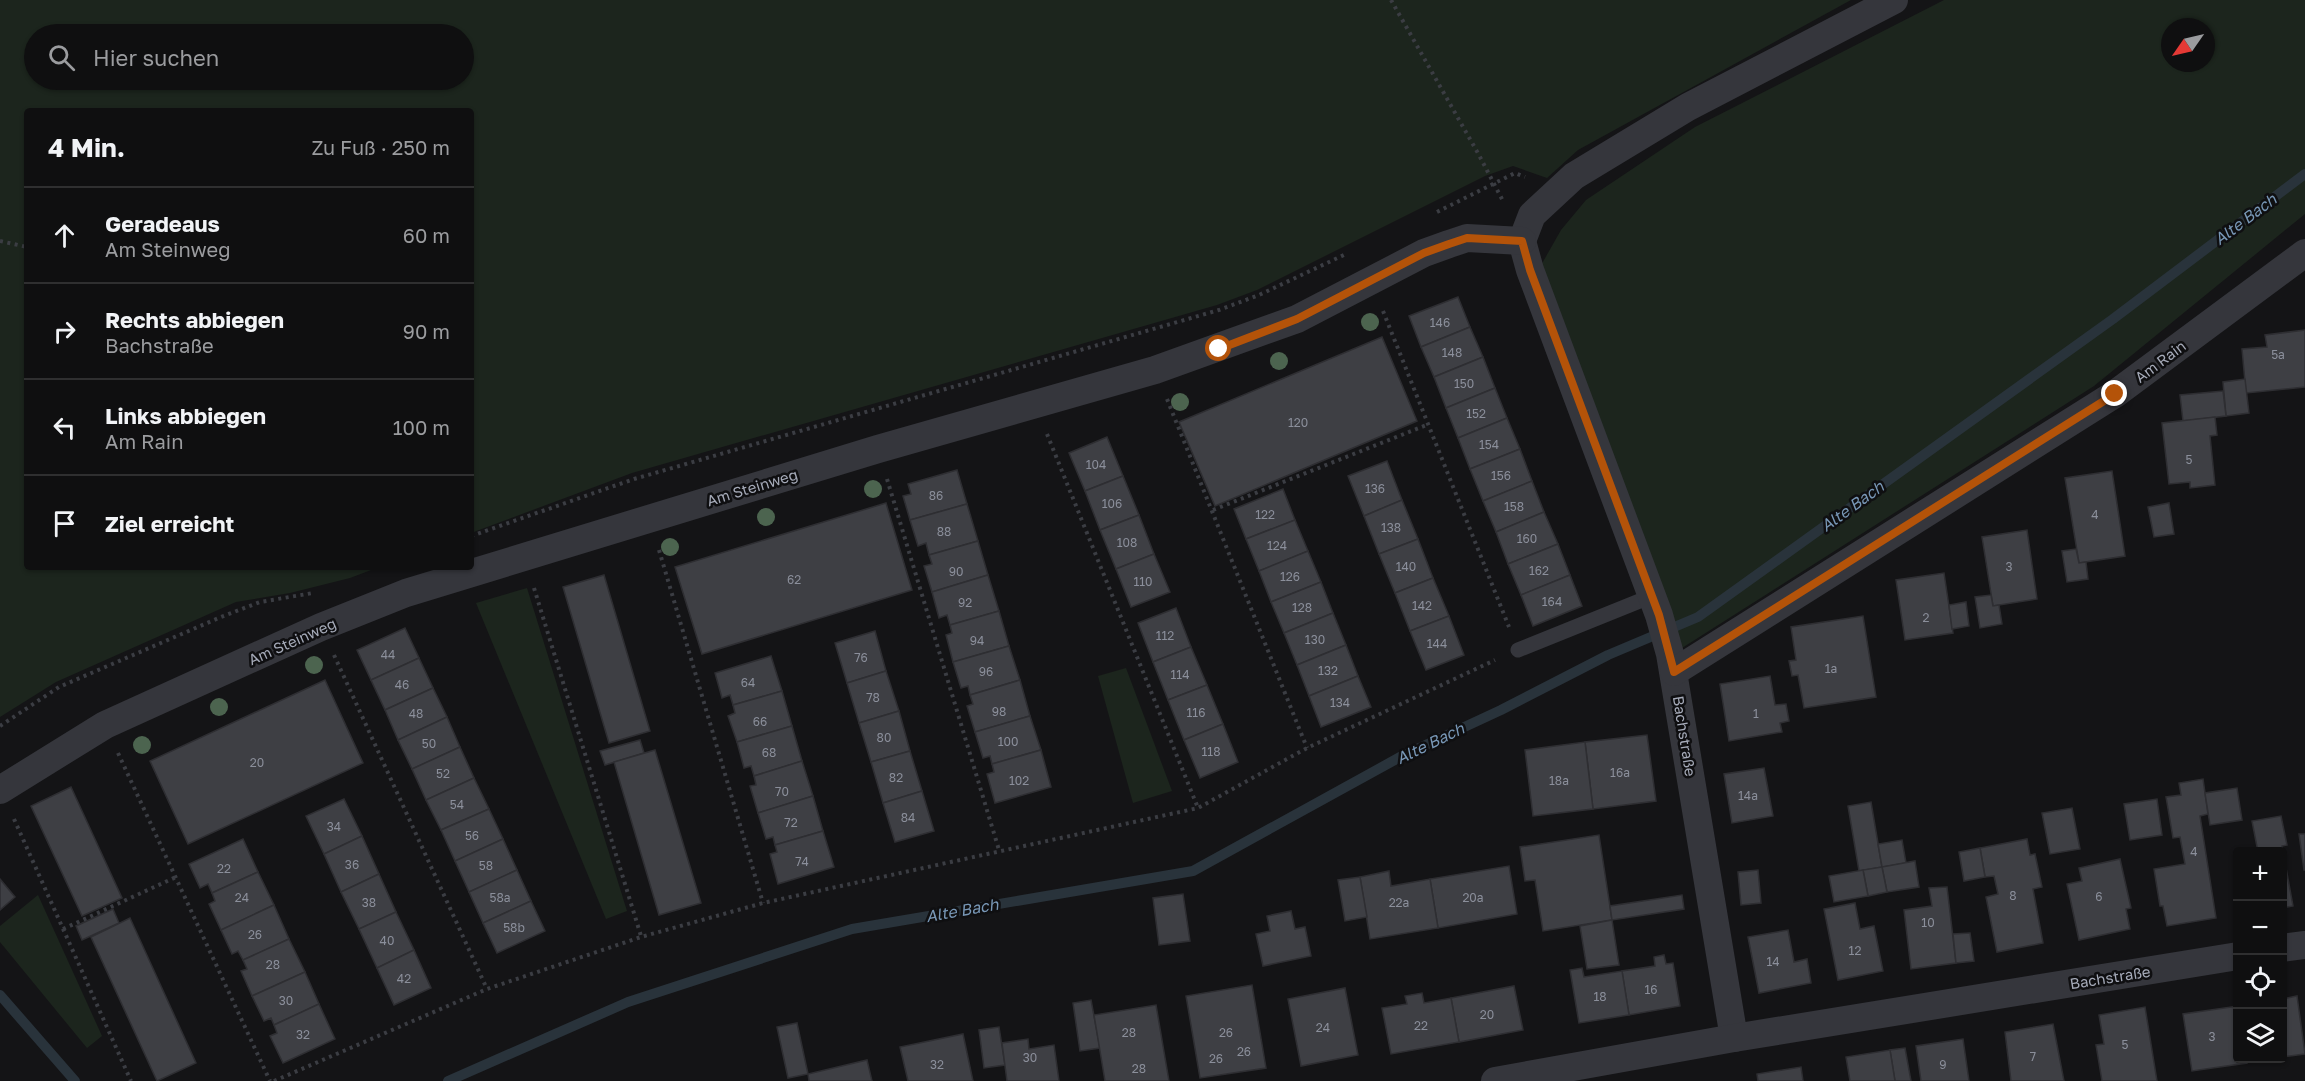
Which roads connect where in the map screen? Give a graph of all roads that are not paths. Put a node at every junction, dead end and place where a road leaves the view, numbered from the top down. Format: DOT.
graph roads {
  1 [pos="1894,0"];
  2 [pos="1522,241"];
  3 [pos="2305,253"];
  4 [pos="1656,606"];
  5 [pos="1518,650"];
  6 [pos="1672,663"];
  7 [pos="0,790"];
  8 [pos="2305,945"];
  9 [pos="2287,947"];
  10 [pos="2233,957"];
  11 [pos="1734,1038"];
  12 [pos="1498,1081"];
  1 -- 2 [label="street"];
  2 -- 4 [label="street, Bachstraße"];
  2 -- 7 [label="street, Am Steinweg"];
  3 -- 6 [label="street, Am Rain"];
  4 -- 5 [label="lane"];
  4 -- 6 [label="street, Bachstraße"];
  6 -- 11 [label="street, Bachstraße"];
  8 -- 9 [label="street"];
  10 -- 11 [label="street, Bachstraße"];
  11 -- 12 [label="street, Bachstraße"];
}
